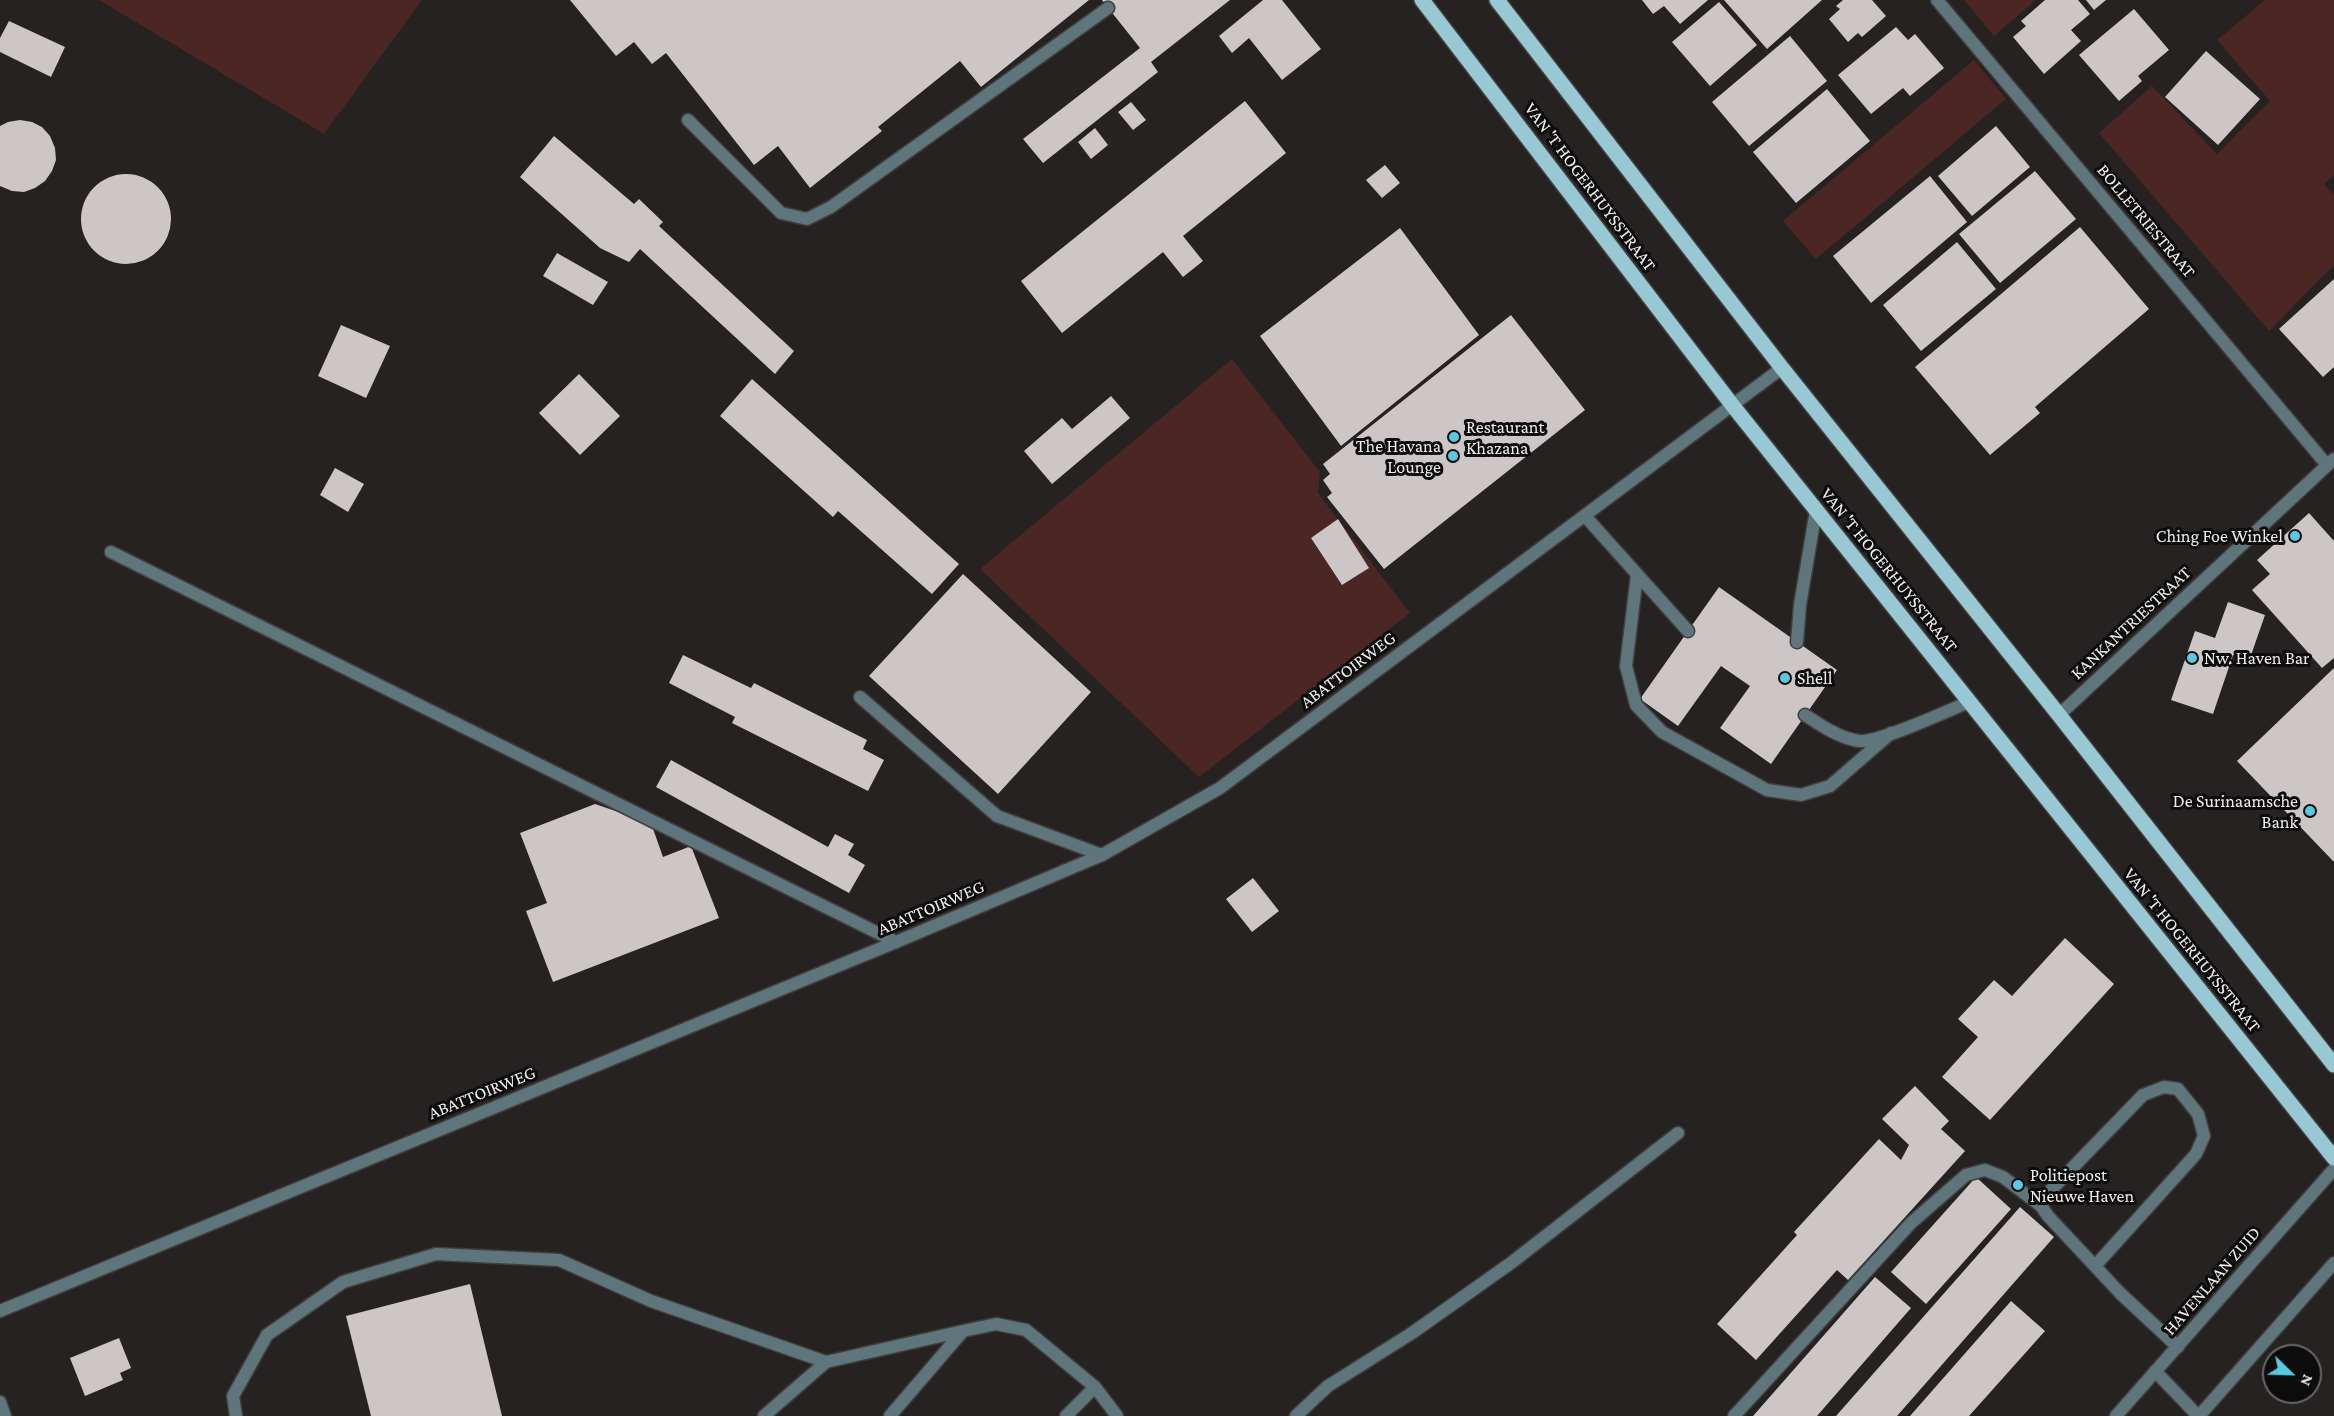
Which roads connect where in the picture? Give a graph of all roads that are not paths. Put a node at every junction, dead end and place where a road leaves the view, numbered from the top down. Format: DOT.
graph roads {
  1 [pos="1422,0"];
  2 [pos="1497,0"];
  3 [pos="1937,0"];
  4 [pos="1108,8"];
  5 [pos="688,120"];
  6 [pos="1782,368"];
  7 [pos="1733,406"];
  8 [pos="2332,466"];
  9 [pos="1816,510"];
  10 [pos="1585,516"];
  11 [pos="111,552"];
  12 [pos="1637,575"];
  13 [pos="1688,631"];
  14 [pos="1797,642"];
  15 [pos="860,697"];
  16 [pos="1969,702"];
  17 [pos="1805,715"];
  18 [pos="2059,715"];
  19 [pos="1891,733"];
  20 [pos="1102,855"];
  21 [pos="896,942"];
  22 [pos="2334,1065"];
  23 [pos="1678,1133"];
  24 [pos="2334,1158"];
  25 [pos="2334,1169"];
  26 [pos="2042,1206"];
  27 [pos="2334,1263"];
  28 [pos="2095,1266"];
  29 [pos="0,1311"];
  30 [pos="963,1331"];
  31 [pos="2178,1347"];
  32 [pos="826,1362"];
  33 [pos="2155,1371"];
  34 [pos="1095,1387"];
  35 [pos="0,1402"];
  36 [pos="5,1416"];
  37 [pos="236,1416"];
  38 [pos="764,1416"];
  39 [pos="890,1416"];
  40 [pos="1066,1416"];
  41 [pos="1117,1416"];
  42 [pos="1296,1416"];
  43 [pos="1734,1416"];
  44 [pos="2116,1416"];
  45 [pos="2199,1416"];
  1 -- 7 [label="main road, VAN 'T HOGERHUYSSTRAAT"];
  2 -- 6 [label="main road"];
  3 -- 8 [label="street, BOLLETRIESTRAAT"];
  4 -- 5 [label="street"];
  6 -- 7 [label="street, ABATTOIRWEG"];
  6 -- 18 [label="main road"];
  7 -- 9 [label="main road, VAN 'T HOGERHUYSSTRAAT"];
  7 -- 10 [label="street, ABATTOIRWEG"];
  8 -- 18 [label="street, KANKANTRIESTRAAT"];
  9 -- 14 [label="street"];
  9 -- 16 [label="main road, VAN 'T HOGERHUYSSTRAAT"];
  10 -- 12 [label="street"];
  10 -- 20 [label="street, ABATTOIRWEG"];
  11 -- 21 [label="street"];
  12 -- 13 [label="street"];
  12 -- 19 [label="street"];
  15 -- 20 [label="street"];
  16 -- 19 [label="street"];
  16 -- 24 [label="main road, VAN 'T HOGERHUYSSTRAAT"];
  17 -- 19 [label="street"];
  18 -- 22 [label="main road"];
  20 -- 21 [label="street, ABATTOIRWEG"];
  21 -- 29 [label="street, ABATTOIRWEG"];
  23 -- 42 [label="street"];
  25 -- 31 [label="street, HAVENLAAN ZUID"];
  26 -- 28 [label="street"];
  26 -- 28 [label="street"];
  26 -- 43 [label="street"];
  27 -- 45 [label="street"];
  28 -- 31 [label="street"];
  30 -- 32 [label="street"];
  30 -- 34 [label="street"];
  30 -- 39 [label="street"];
  31 -- 33 [label="street, HAVENLAAN ZUID"];
  32 -- 37 [label="street"];
  32 -- 38 [label="street"];
  33 -- 44 [label="street, HAVENLAAN ZUID"];
  33 -- 45 [label="street"];
  34 -- 40 [label="street"];
  34 -- 41 [label="street"];
  35 -- 36 [label="street"];
}
